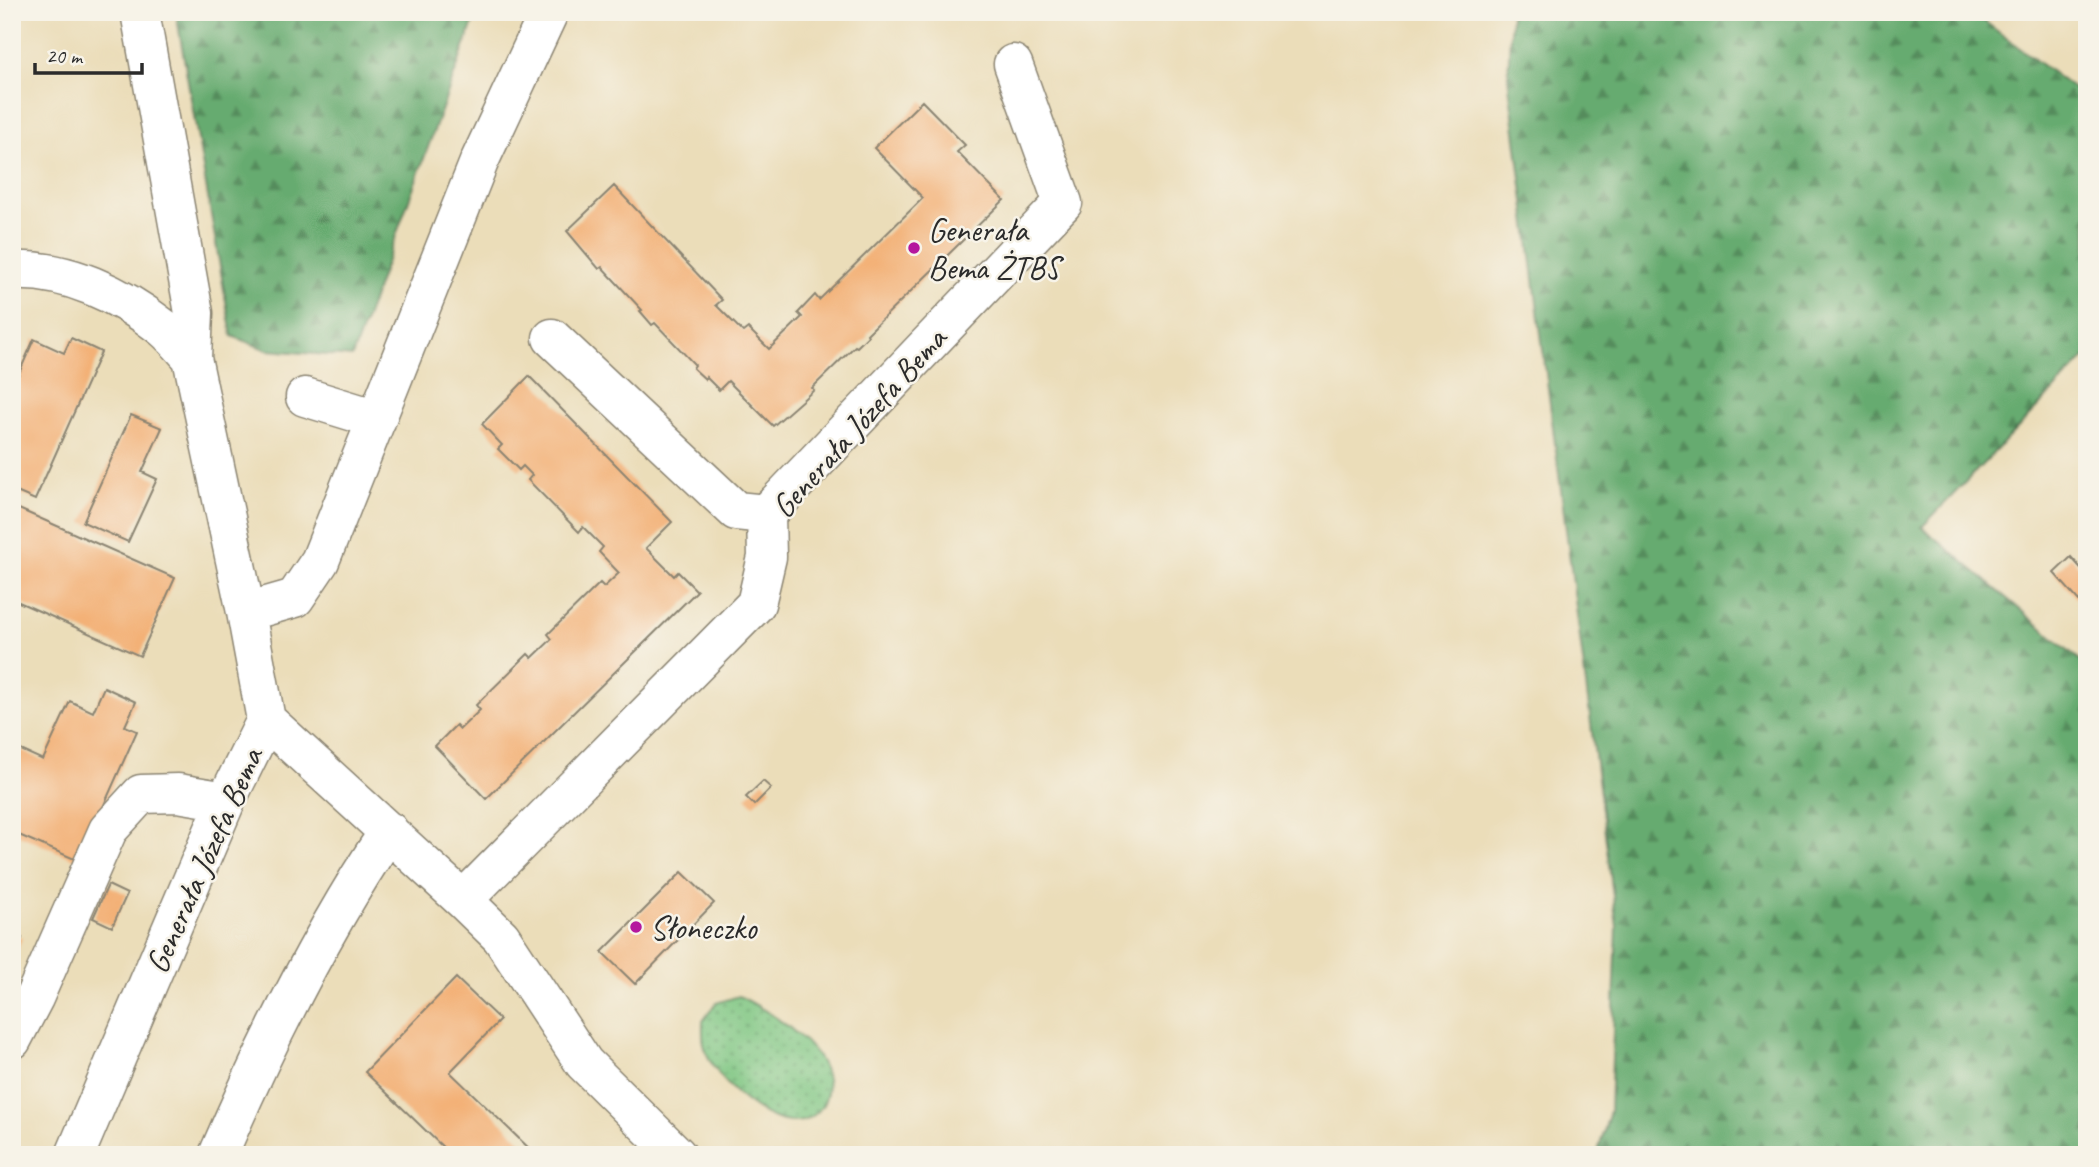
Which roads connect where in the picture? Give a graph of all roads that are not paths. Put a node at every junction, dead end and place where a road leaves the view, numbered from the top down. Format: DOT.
graph roads {
  1 [pos="140,12"];
  2 [pos="549,12"];
  3 [pos="1013,64"];
  4 [pos="12,271"];
  5 [pos="552,338"];
  6 [pos="192,358"];
  7 [pos="305,397"];
  8 [pos="377,419"];
  9 [pos="766,514"];
  10 [pos="246,612"];
  11 [pos="266,720"];
  12 [pos="226,801"];
  13 [pos="389,831"];
  14 [pos="463,900"];
  15 [pos="12,1040"];
  16 [pos="75,1155"];
  17 [pos="218,1155"];
  18 [pos="677,1155"];
  1 -- 6 [label="street"];
  2 -- 8 [label="street"];
  3 -- 9 [label="street, Generała Józefa Bema"];
  4 -- 6 [label="street"];
  5 -- 9 [label="street"];
  6 -- 10 [label="street"];
  7 -- 8 [label="street"];
  8 -- 10 [label="street"];
  9 -- 14 [label="street, Generała Józefa Bema"];
  10 -- 11 [label="street"];
  11 -- 12 [label="street, Generała Józefa Bema"];
  11 -- 13 [label="street, Generała Józefa Bema"];
  12 -- 15 [label="street"];
  12 -- 16 [label="street, Generała Józefa Bema"];
  13 -- 14 [label="street, Generała Józefa Bema"];
  13 -- 17 [label="street"];
  14 -- 18 [label="street, Generała Józefa Bema"];
}
